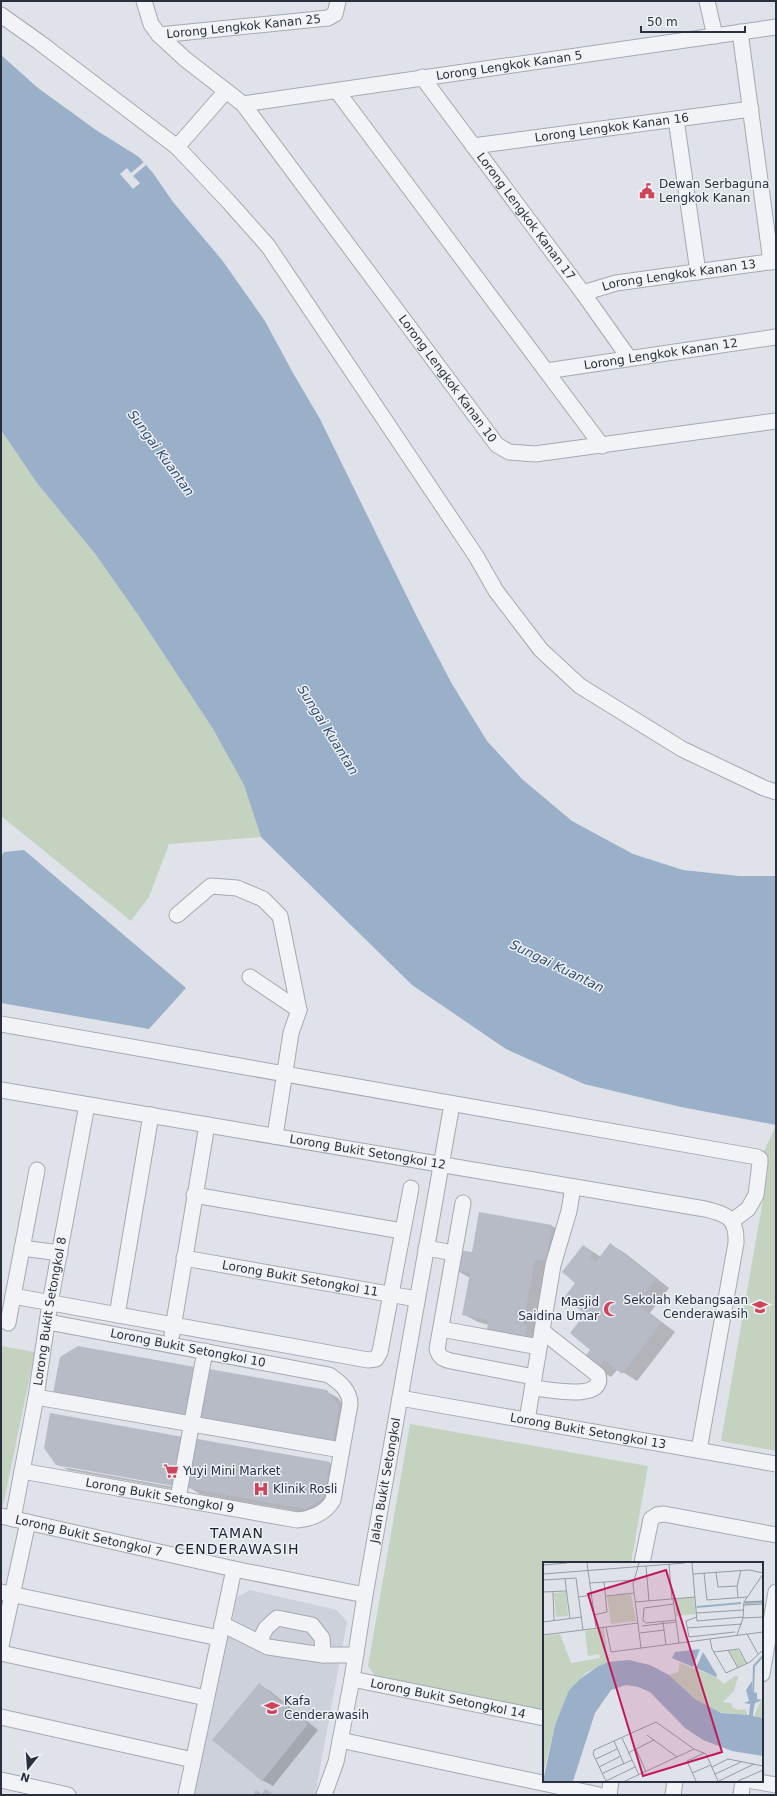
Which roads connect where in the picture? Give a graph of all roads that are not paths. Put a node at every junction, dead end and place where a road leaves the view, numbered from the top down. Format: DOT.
graph roads {
  1 [pos="144,1"];
  2 [pos="338,1"];
  3 [pos="707,1"];
  4 [pos="1,15"];
  5 [pos="776,27"];
  6 [pos="740,32"];
  7 [pos="159,35"];
  8 [pos="715,36"];
  9 [pos="422,78"];
  10 [pos="226,91"];
  11 [pos="337,91"];
  12 [pos="243,104"];
  13 [pos="751,109"];
  14 [pos="676,120"];
  15 [pos="473,146"];
  16 [pos="177,147"];
  17 [pos="773,262"];
  18 [pos="698,272"];
  19 [pos="583,293"];
  20 [pos="776,337"];
  21 [pos="629,358"];
  22 [pos="546,371"];
  23 [pos="776,421"];
  24 [pos="602,446"];
  25 [pos="776,792"];
  26 [pos="176,915"];
  27 [pos="250,977"];
  28 [pos="299,1010"];
  29 [pos="1,1024"];
  30 [pos="286,1075"];
  31 [pos="1,1090"];
  32 [pos="452,1104"];
  33 [pos="87,1105"];
  34 [pos="151,1116"];
  35 [pos="207,1125"];
  36 [pos="275,1136"];
  37 [pos="440,1164"];
  38 [pos="37,1170"];
  39 [pos="573,1186"];
  40 [pos="411,1188"];
  41 [pos="194,1196"];
  42 [pos="464,1203"];
  43 [pos="732,1221"];
  44 [pos="402,1231"];
  45 [pos="22,1248"];
  46 [pos="426,1248"];
  47 [pos="60,1253"];
  48 [pos="454,1253"];
  49 [pos="184,1258"];
  50 [pos="390,1294"];
  51 [pos="13,1296"];
  52 [pos="417,1299"];
  53 [pos="50,1302"];
  54 [pos="117,1315"];
  55 [pos="48,1322"];
  56 [pos="8,1323"];
  57 [pos="173,1324"];
  58 [pos="441,1329"];
  59 [pos="542,1331"];
  60 [pos="170,1345"];
  61 [pos="539,1347"];
  62 [pos="205,1351"];
  63 [pos="534,1382"];
  64 [pos="36,1397"];
  65 [pos="400,1398"];
  66 [pos="527,1420"];
  67 [pos="191,1424"];
  68 [pos="341,1450"];
  69 [pos="699,1450"];
  70 [pos="776,1464"];
  71 [pos="22,1471"];
  72 [pos="178,1498"];
  73 [pos="7,1517"];
  74 [pos="28,1522"];
  75 [pos="776,1535"];
  76 [pos="642,1562"];
  77 [pos="234,1569"];
  78 [pos="7,1593"];
  79 [pos="771,1594"];
  80 [pos="364,1595"];
  81 [pos="221,1631"];
  82 [pos="773,1632"];
  83 [pos="259,1642"];
  84 [pos="1,1646"];
  85 [pos="1,1653"];
  86 [pos="323,1655"];
  87 [pos="356,1655"];
  88 [pos="763,1670"];
  89 [pos="352,1679"];
  90 [pos="206,1698"];
  91 [pos="1,1716"];
  92 [pos="543,1718"];
  93 [pos="340,1740"];
  94 [pos="193,1760"];
  95 [pos="1,1780"];
  96 [pos="611,1782"];
  97 [pos="675,1782"];
  98 [pos="744,1782"];
  99 [pos="759,1782"];
  100 [pos="776,1785"];
  101 [pos="68,1795"];
  102 [pos="186,1795"];
  103 [pos="324,1795"];
  104 [pos="599,1795"];
  105 [pos="609,1795"];
  106 [pos="673,1795"];
  107 [pos="741,1795"];
  1 -- 7 [label="street, Lorong Lengkok Kanan 10"];
  2 -- 7 [label="street, Lorong Lengkok Kanan 25"];
  3 -- 8 [label="street"];
  4 -- 16 [label="street"];
  5 -- 6 [label="street, Lorong Lengkok Kanan 5"];
  6 -- 8 [label="street, Lorong Lengkok Kanan 5"];
  6 -- 13 [label="street"];
  7 -- 10 [label="street, Lorong Lengkok Kanan 10"];
  8 -- 9 [label="street, Lorong Lengkok Kanan 5"];
  9 -- 11 [label="street, Lorong Lengkok Kanan 5"];
  9 -- 15 [label="street, Lorong Lengkok Kanan 17"];
  10 -- 12 [label="street, Lorong Lengkok Kanan 10"];
  10 -- 16 [label="street"];
  11 -- 12 [label="street, Lorong Lengkok Kanan 5"];
  11 -- 22 [label="street"];
  12 -- 24 [label="street, Lorong Lengkok Kanan 10"];
  13 -- 14 [label="street, Lorong Lengkok Kanan 16"];
  13 -- 17 [label="street"];
  14 -- 15 [label="street, Lorong Lengkok Kanan 16"];
  14 -- 18 [label="street"];
  15 -- 19 [label="street, Lorong Lengkok Kanan 17"];
  16 -- 25 [label="street"];
  17 -- 18 [label="street, Lorong Lengkok Kanan 13"];
  18 -- 19 [label="street, Lorong Lengkok Kanan 13"];
  19 -- 21 [label="street, Lorong Lengkok Kanan 17"];
  20 -- 21 [label="street, Lorong Lengkok Kanan 12"];
  21 -- 22 [label="street, Lorong Lengkok Kanan 12"];
  22 -- 24 [label="street"];
  23 -- 24 [label="street, Lorong Lengkok Kanan 10"];
  26 -- 28 [label="street"];
  27 -- 28 [label="street"];
  28 -- 30 [label="street"];
  29 -- 30 [label="street"];
  30 -- 32 [label="street"];
  30 -- 36 [label="street"];
  31 -- 33 [label="street, Lorong Bukit Setongkol 12"];
  32 -- 37 [label="street, Jalan Bukit Setongkol"];
  32 -- 43 [label="street"];
  33 -- 34 [label="street, Lorong Bukit Setongkol 12"];
  33 -- 47 [label="street, Lorong Bukit Setongkol 8"];
  34 -- 35 [label="street, Lorong Bukit Setongkol 12"];
  34 -- 54 [label="street"];
  35 -- 36 [label="street, Lorong Bukit Setongkol 12"];
  35 -- 41 [label="street"];
  36 -- 37 [label="street, Lorong Bukit Setongkol 12"];
  37 -- 39 [label="street, Lorong Bukit Setongkol 12"];
  37 -- 46 [label="street, Jalan Bukit Setongkol"];
  38 -- 45 [label="street"];
  39 -- 43 [label="street, Lorong Bukit Setongkol 12"];
  39 -- 59 [label="street"];
  40 -- 44 [label="street"];
  41 -- 44 [label="street"];
  41 -- 49 [label="street"];
  42 -- 48 [label="street"];
  43 -- 69 [label="street"];
  44 -- 50 [label="street"];
  45 -- 47 [label="street"];
  45 -- 51 [label="street"];
  46 -- 48 [label="street"];
  46 -- 52 [label="street, Jalan Bukit Setongkol"];
  47 -- 53 [label="street, Lorong Bukit Setongkol 8"];
  48 -- 58 [label="street"];
  49 -- 50 [label="street, Lorong Bukit Setongkol 11"];
  49 -- 57 [label="street"];
  50 -- 52 [label="street, Lorong Bukit Setongkol 11"];
  50 -- 57 [label="street"];
  51 -- 53 [label="street"];
  51 -- 56 [label="street"];
  52 -- 65 [label="street, Jalan Bukit Setongkol"];
  53 -- 54 [label="street"];
  53 -- 55 [label="street, Lorong Bukit Setongkol 8"];
  54 -- 57 [label="street"];
  55 -- 60 [label="street, Lorong Bukit Setongkol 10"];
  55 -- 64 [label="street, Lorong Bukit Setongkol 8"];
  57 -- 60 [label="street"];
  58 -- 61 [label="street"];
  58 -- 63 [label="street"];
  59 -- 61 [label="street"];
  59 -- 63 [label="street"];
  60 -- 62 [label="street, Lorong Bukit Setongkol 10"];
  61 -- 63 [label="street"];
  62 -- 67 [label="street"];
  62 -- 68 [label="street, Lorong Bukit Setongkol 10"];
  63 -- 66 [label="street"];
  64 -- 67 [label="street"];
  64 -- 71 [label="street, Lorong Bukit Setongkol 8"];
  65 -- 66 [label="street, Lorong Bukit Setongkol 13"];
  65 -- 80 [label="street, Jalan Bukit Setongkol"];
  66 -- 69 [label="street, Lorong Bukit Setongkol 13"];
  67 -- 68 [label="street"];
  67 -- 72 [label="street"];
  68 -- 72 [label="street, Lorong Bukit Setongkol 9"];
  69 -- 70 [label="street, Lorong Bukit Setongkol 13"];
  71 -- 72 [label="street, Lorong Bukit Setongkol 9"];
  71 -- 73 [label="street, Lorong Bukit Setongkol 8"];
  73 -- 74 [label="street, Lorong Bukit Setongkol 7"];
  74 -- 77 [label="street, Lorong Bukit Setongkol 7"];
  74 -- 78 [label="street"];
  75 -- 76 [label="street"];
  77 -- 80 [label="street, Lorong Bukit Setongkol 7"];
  77 -- 81 [label="street"];
  78 -- 81 [label="street"];
  78 -- 84 [label="street"];
  79 -- 82 [label="street"];
  80 -- 87 [label="street, Jalan Bukit Setongkol"];
  81 -- 83 [label="street"];
  81 -- 90 [label="street"];
  82 -- 88 [label="street"];
  83 -- 86 [label="street"];
  83 -- 86 [label="street"];
  85 -- 90 [label="street"];
  86 -- 87 [label="street"];
  87 -- 89 [label="street, Jalan Bukit Setongkol"];
  89 -- 92 [label="street, Lorong Bukit Setongkol 14"];
  89 -- 93 [label="street, Jalan Bukit Setongkol"];
  90 -- 94 [label="street"];
  91 -- 94 [label="street"];
  93 -- 103 [label="street, Jalan Bukit Setongkol"];
  93 -- 104 [label="street"];
  94 -- 102 [label="street"];
  95 -- 101 [label="street"];
  96 -- 105 [label="street"];
  97 -- 106 [label="street"];
  98 -- 107 [label="street"];
  99 -- 100 [label="street"];
}
